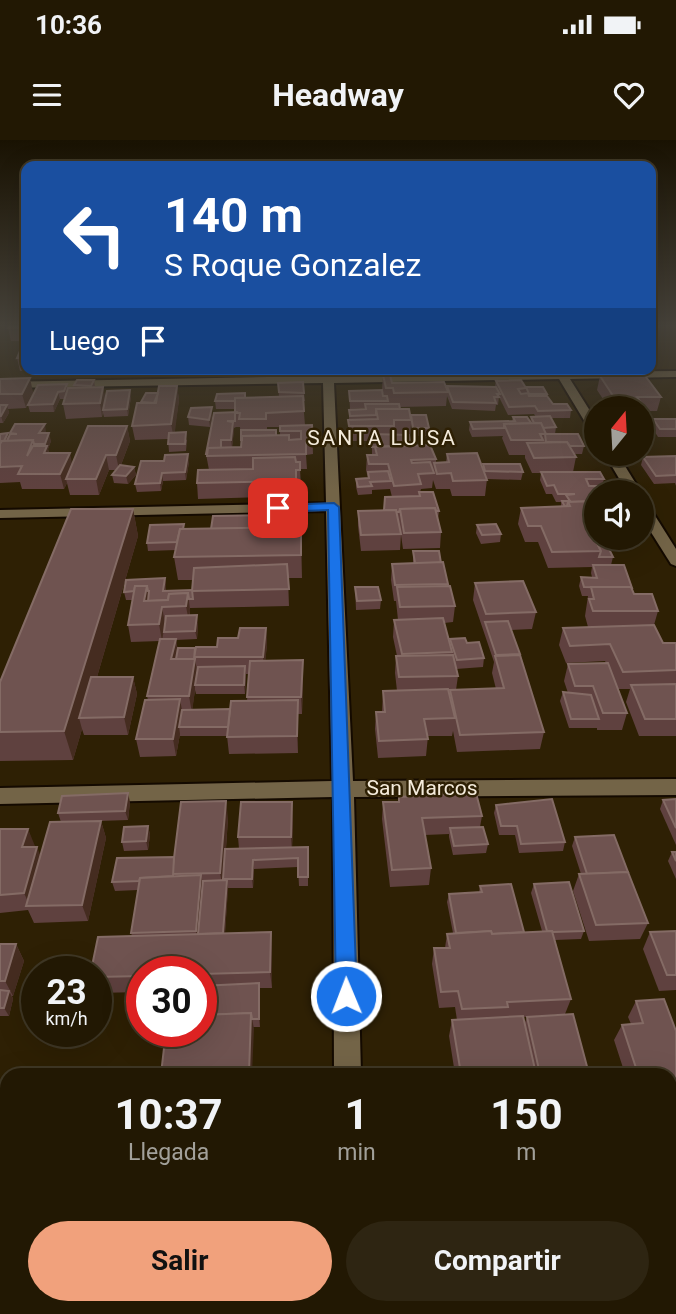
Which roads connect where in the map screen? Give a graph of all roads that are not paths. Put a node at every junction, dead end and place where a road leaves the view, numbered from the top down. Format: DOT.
graph roads {
  1 [pos="155,380"];
  2 [pos="328,380"];
  3 [pos="565,380"];
  4 [pos="0,385"];
  5 [pos="584,411"];
  6 [pos="334,507"];
  7 [pos="0,514"];
  8 [pos="654,525"];
  9 [pos="676,561"];
  10 [pos="676,787"];
  11 [pos="343,789"];
  12 [pos="0,796"];
  13 [pos="348,1068"];
  1 -- 4 [label="street"];
  2 -- 6 [label="street"];
  3 -- 5 [label="street"];
  6 -- 7 [label="street"];
  6 -- 11 [label="street"];
  8 -- 9 [label="street"];
  10 -- 11 [label="street, San Marcos"];
  11 -- 12 [label="street, San Marcos"];
  11 -- 13 [label="street"];
}
